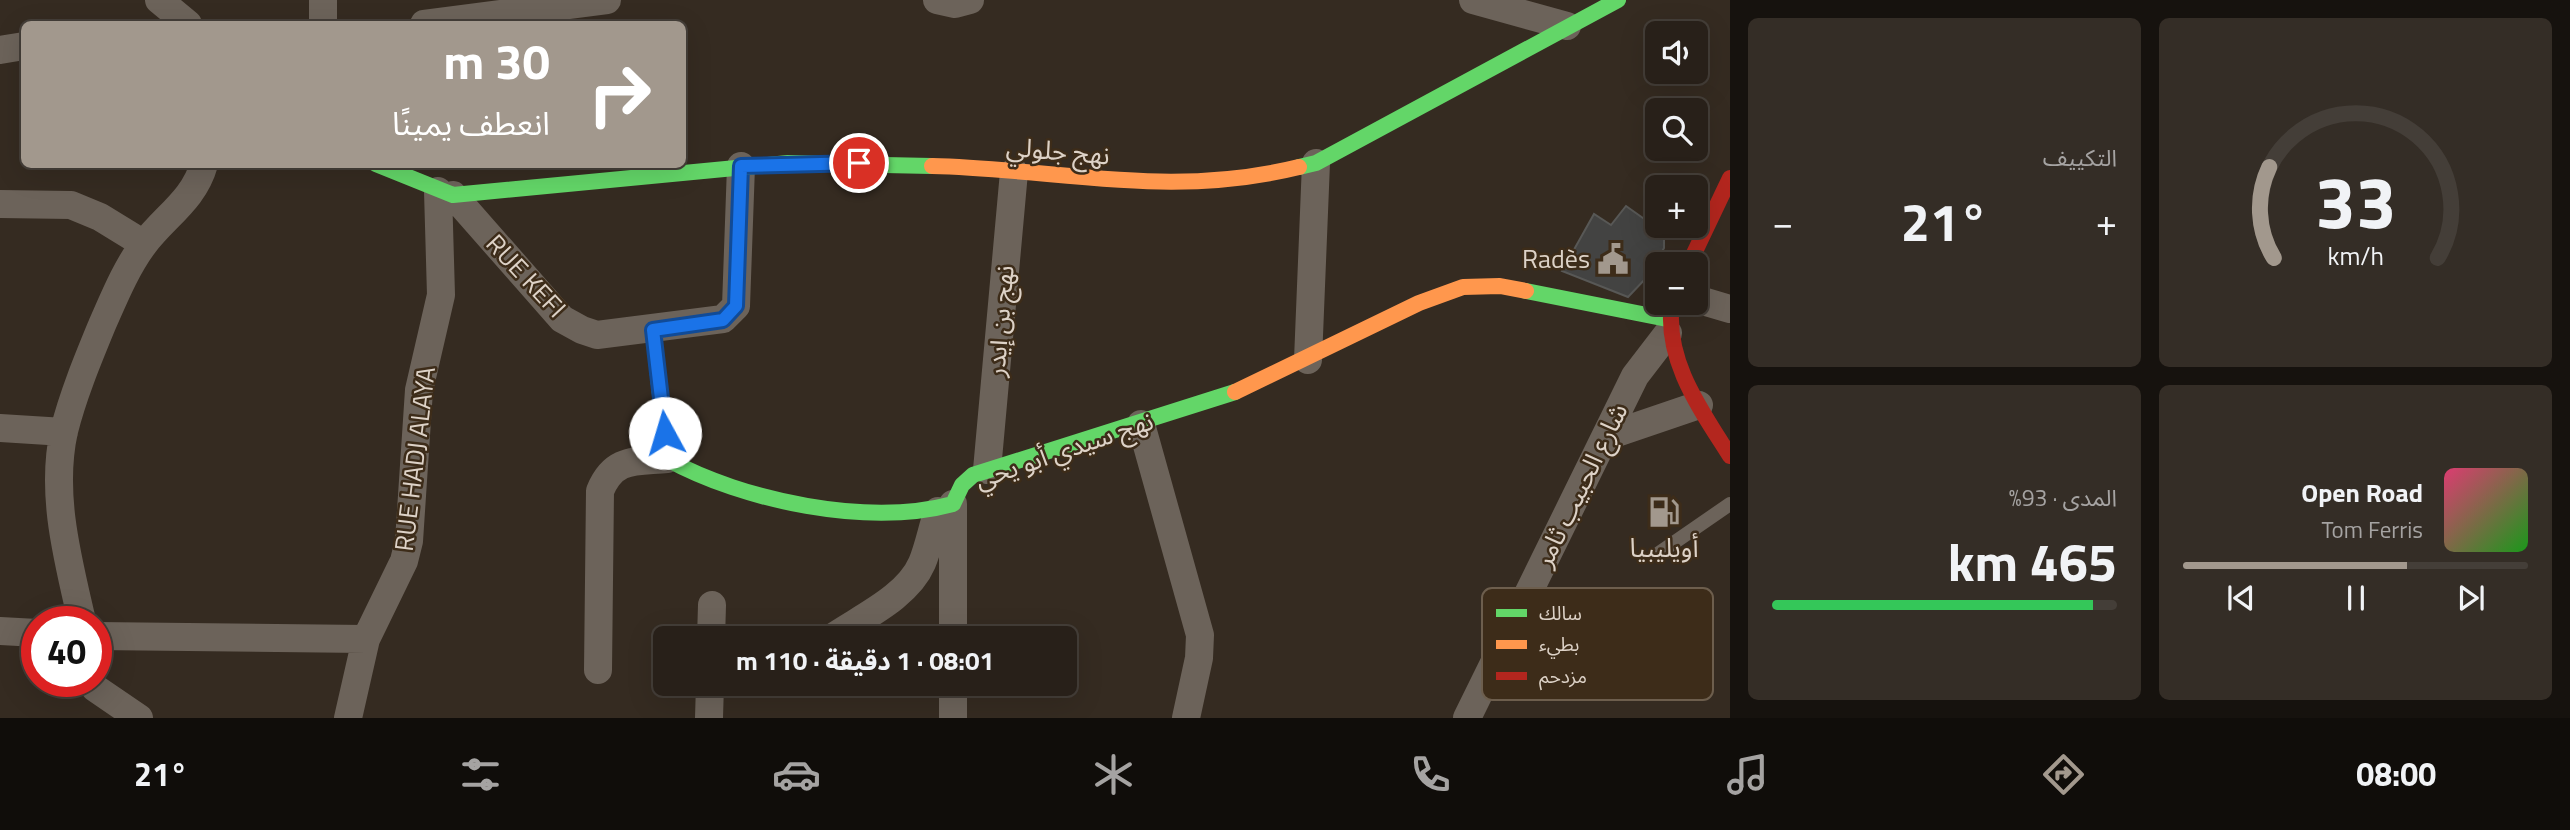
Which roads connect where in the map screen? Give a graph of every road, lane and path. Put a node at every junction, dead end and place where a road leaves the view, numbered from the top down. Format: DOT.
graph roads {
  1 [pos="159,0"];
  2 [pos="323,0"];
  3 [pos="437,0"];
  4 [pos="607,0"];
  5 [pos="937,0"];
  6 [pos="970,0"];
  7 [pos="1473,0"];
  8 [pos="1618,0"];
  9 [pos="184,21"];
  10 [pos="323,21"];
  11 [pos="427,21"];
  12 [pos="449,21"];
  13 [pos="1567,26"];
  14 [pos="21,47"];
  15 [pos="0,50"];
  16 [pos="1316,163"];
  17 [pos="741,166"];
  18 [pos="203,168"];
  19 [pos="386,168"];
  20 [pos="1014,173"];
  21 [pos="1730,178"];
  22 [pos="445,193"];
  23 [pos="0,204"];
  24 [pos="144,244"];
  25 [pos="1695,252"];
  26 [pos="1708,303"];
  27 [pos="1730,309"];
  28 [pos="1670,315"];
  29 [pos="1668,326"];
  30 [pos="653,330"];
  31 [pos="1308,360"];
  32 [pos="1699,405"];
  33 [pos="1141,424"];
  34 [pos="0,428"];
  35 [pos="64,432"];
  36 [pos="1605,437"];
  37 [pos="1730,456"];
  38 [pos="667,459"];
  39 [pos="986,470"];
  40 [pos="1730,504"];
  41 [pos="945,507"];
  42 [pos="1659,554"];
  43 [pos="1531,588"];
  44 [pos="712,605"];
  45 [pos="79,606"];
  46 [pos="711,626"];
  47 [pos="848,626"];
  48 [pos="952,626"];
  49 [pos="0,631"];
  50 [pos="21,632"];
  51 [pos="112,636"];
  52 [pos="366,639"];
  53 [pos="598,670"];
  54 [pos="1482,687"];
  55 [pos="710,696"];
  56 [pos="953,696"];
  57 [pos="94,697"];
  58 [pos="111,697"];
  59 [pos="95,718"];
  60 [pos="139,718"];
  61 [pos="348,718"];
  62 [pos="709,718"];
  63 [pos="953,718"];
  64 [pos="1186,718"];
  65 [pos="1467,718"];
  1 -- 9 [label="street"];
  2 -- 10 [label="street"];
  3 -- 11 [label="street"];
  4 -- 12 [label="street"];
  5 -- 6 [label="street"];
  7 -- 13 [label="street"];
  8 -- 13 [label="street, نهج جلولي"];
  13 -- 16 [label="street, نهج جلولي"];
  14 -- 15 [label="street"];
  16 -- 20 [label="street, نهج جلولي"];
  16 -- 31 [label="street"];
  17 -- 20 [label="street, نهج جلولي"];
  17 -- 22 [label="street, نهج جلولي"];
  17 -- 30 [label="street, RUE KEFI"];
  18 -- 24 [label="street"];
  19 -- 22 [label="street"];
  20 -- 39 [label="street, نهج بن إيدر"];
  21 -- 25 [label="street"];
  22 -- 30 [label="street, RUE KEFI"];
  22 -- 52 [label="street, RUE HADJ ALAYA"];
  23 -- 24 [label="street"];
  24 -- 35 [label="street"];
  26 -- 27 [label="street"];
  28 -- 29 [label="street"];
  29 -- 31 [label="street, نهج سيدي أبو يحي"];
  29 -- 32 [label="street"];
  29 -- 36 [label="street, شارع الحبيب ثامر"];
  30 -- 38 [label="street"];
  31 -- 33 [label="street, نهج سيدي أبو يحي"];
  32 -- 36 [label="street"];
  32 -- 37 [label="street"];
  33 -- 39 [label="street, نهج سيدي أبو يحي"];
  33 -- 64 [label="street"];
  34 -- 35 [label="street"];
  35 -- 45 [label="street"];
  36 -- 43 [label="street, شارع الحبيب ثامر"];
  38 -- 41 [label="street"];
  38 -- 53 [label="street"];
  39 -- 41 [label="street, نهج سيدي أبو يحي"];
  40 -- 42 [label="lane"];
  41 -- 47 [label="street"];
  41 -- 48 [label="street"];
  44 -- 46 [label="street"];
  49 -- 50 [label="street"];
  51 -- 52 [label="street"];
  52 -- 61 [label="street, RUE HADJ ALAYA"];
  54 -- 65 [label="street, شارع الحبيب ثامر"];
  55 -- 62 [label="street"];
  56 -- 63 [label="street"];
  57 -- 59 [label="street"];
  58 -- 60 [label="street"];
}
